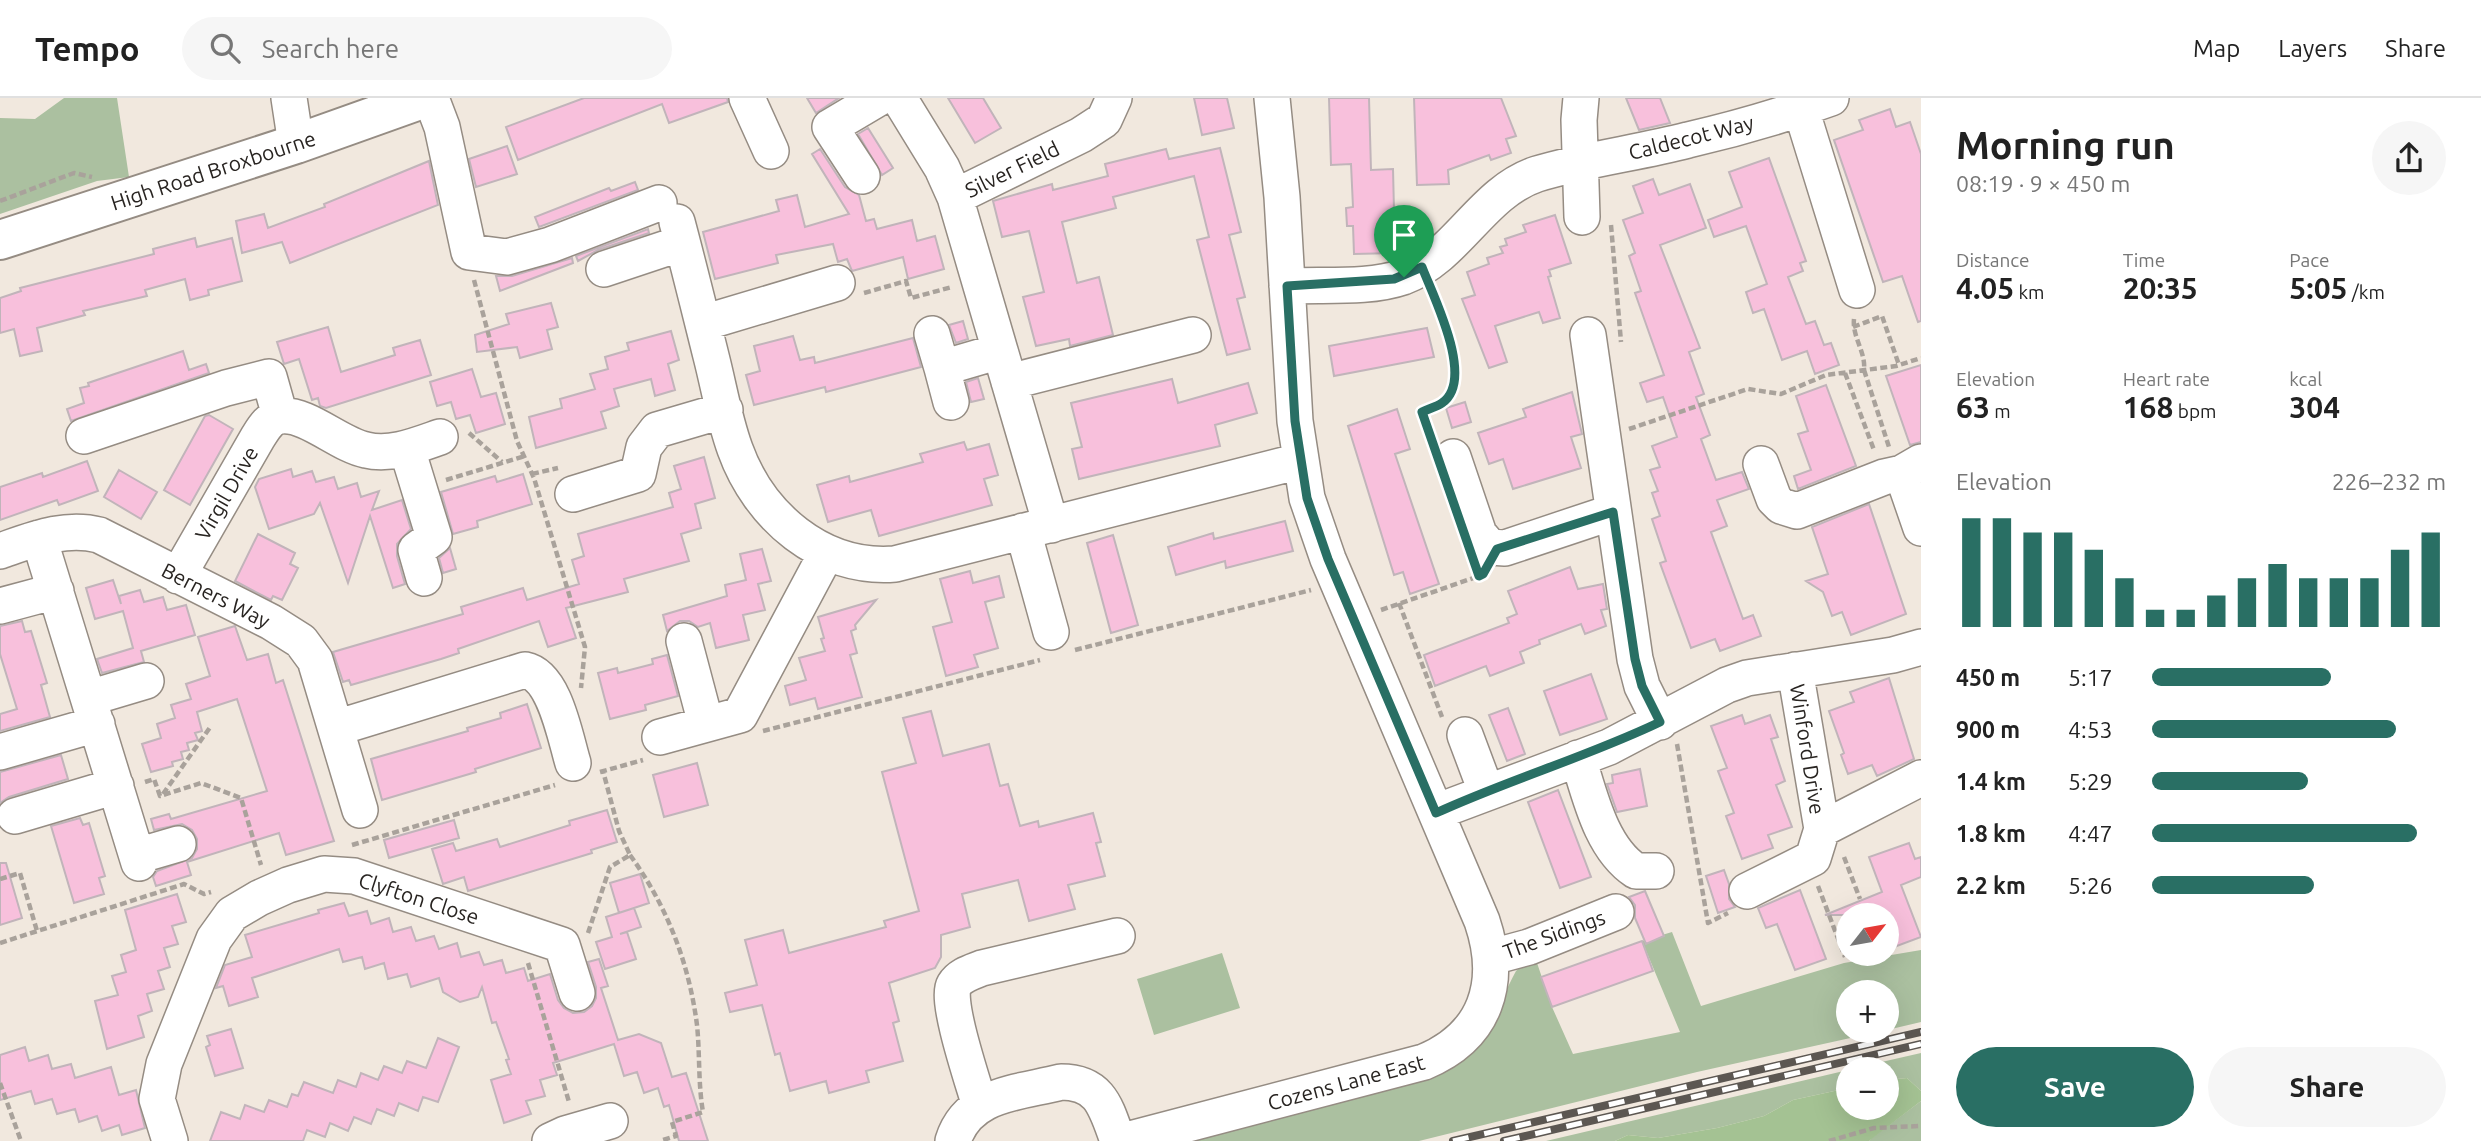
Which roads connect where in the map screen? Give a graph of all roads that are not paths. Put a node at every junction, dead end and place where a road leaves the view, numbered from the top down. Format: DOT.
graph roads {
  1 [pos="289,98"];
  2 [pos="425,98"];
  3 [pos="431,98"];
  4 [pos="747,98"];
  5 [pos="879,98"];
  6 [pos="899,98"];
  7 [pos="1114,98"];
  8 [pos="1272,98"];
  9 [pos="1581,98"];
  10 [pos="1816,104"];
  11 [pos="296,144"];
  12 [pos="771,151"];
  13 [pos="1581,163"];
  14 [pos="862,176"];
  15 [pos="956,197"];
  16 [pos="1596,215"];
  17 [pos="673,223"];
  18 [pos="0,240"];
  19 [pos="604,269"];
  20 [pos="837,282"];
  21 [pos="1287,286"];
  22 [pos="1857,290"];
  23 [pos="703,323"];
  24 [pos="932,334"];
  25 [pos="1193,335"];
  26 [pos="1588,335"];
  27 [pos="1004,367"];
  28 [pos="942,368"];
  29 [pos="951,402"];
  30 [pos="725,410"];
  31 [pos="280,415"];
  32 [pos="84,436"];
  33 [pos="440,437"];
  34 [pos="407,449"];
  35 [pos="1444,453"];
  36 [pos="1300,461"];
  37 [pos="1761,464"];
  38 [pos="1902,471"];
  39 [pos="573,494"];
  40 [pos="1613,512"];
  41 [pos="1037,528"];
  42 [pos="1921,528"];
  43 [pos="39,538"];
  44 [pos="0,551"];
  45 [pos="826,554"];
  46 [pos="178,576"];
  47 [pos="424,578"];
  48 [pos="56,591"];
  49 [pos="0,606"];
  50 [pos="1051,632"];
  51 [pos="684,641"];
  52 [pos="1921,647"];
  53 [pos="1795,670"];
  54 [pos="146,681"];
  55 [pos="93,711"];
  56 [pos="1666,719"];
  57 [pos="706,724"];
  58 [pos="1454,727"];
  59 [pos="336,728"];
  60 [pos="660,737"];
  61 [pos="0,752"];
  62 [pos="1578,758"];
  63 [pos="586,760"];
  64 [pos="1921,778"];
  65 [pos="117,788"];
  66 [pos="1486,791"];
  67 [pos="360,810"];
  68 [pos="1436,813"];
  69 [pos="15,816"];
  70 [pos="1828,843"];
  71 [pos="178,844"];
  72 [pos="1656,872"];
  73 [pos="1739,901"];
  74 [pos="1616,912"];
  75 [pos="1117,936"];
  76 [pos="1492,957"];
  77 [pos="577,993"];
  78 [pos="979,1103"];
  79 [pos="610,1121"];
  80 [pos="558,1137"];
  81 [pos="170,1141"];
  82 [pos="953,1141"];
  83 [pos="1118,1141"];
  84 [pos="1123,1141"];
  1 -- 11 [label="street"];
  2 -- 11 [label="main road, High Road Broxbourne"];
  3 -- 17 [label="street"];
  4 -- 12 [label="street"];
  5 -- 14 [label="street"];
  6 -- 15 [label="street"];
  7 -- 15 [label="street, Silver Field"];
  8 -- 21 [label="street, Cozens Lane East"];
  9 -- 13 [label="street"];
  10 -- 13 [label="street, Caldecot Way"];
  10 -- 22 [label="street, Caldecot Way"];
  11 -- 18 [label="main road, High Road Broxbourne"];
  13 -- 16 [label="street"];
  13 -- 21 [label="street, Caldecot Way"];
  15 -- 27 [label="street, Silver Field"];
  17 -- 19 [label="street"];
  17 -- 23 [label="street"];
  20 -- 23 [label="street"];
  21 -- 36 [label="street, Cozens Lane East"];
  23 -- 30 [label="street"];
  24 -- 28 [label="street"];
  25 -- 27 [label="street"];
  26 -- 40 [label="street"];
  27 -- 28 [label="street"];
  27 -- 41 [label="street, Silver Field"];
  28 -- 29 [label="street"];
  30 -- 39 [label="street"];
  30 -- 45 [label="street"];
  31 -- 32 [label="street"];
  31 -- 34 [label="street"];
  31 -- 46 [label="street, Virgil Drive"];
  33 -- 34 [label="street"];
  34 -- 47 [label="street"];
  35 -- 40 [label="street"];
  36 -- 41 [label="street"];
  36 -- 68 [label="street, Cozens Lane East"];
  37 -- 38 [label="street"];
  38 -- 42 [label="street"];
  40 -- 56 [label="street"];
  41 -- 45 [label="street"];
  41 -- 50 [label="street, Silver Field"];
  43 -- 44 [label="street, Berners Way"];
  43 -- 46 [label="street, Berners Way"];
  43 -- 48 [label="street"];
  45 -- 57 [label="street"];
  46 -- 59 [label="street, Berners Way"];
  48 -- 49 [label="street"];
  48 -- 55 [label="street"];
  51 -- 57 [label="street"];
  52 -- 53 [label="street, Winford Drive"];
  53 -- 56 [label="street, Winford Drive"];
  53 -- 70 [label="street, Winford Drive"];
  54 -- 55 [label="street"];
  55 -- 61 [label="street"];
  55 -- 65 [label="street"];
  56 -- 62 [label="street, Winford Drive"];
  57 -- 60 [label="street"];
  58 -- 66 [label="street"];
  59 -- 63 [label="street"];
  59 -- 67 [label="street, Berners Way"];
  62 -- 66 [label="street, Winford Drive"];
  62 -- 72 [label="street"];
  64 -- 70 [label="street"];
  65 -- 69 [label="street"];
  65 -- 71 [label="street"];
  66 -- 68 [label="street, Winford Drive"];
  68 -- 76 [label="street, Cozens Lane East"];
  70 -- 73 [label="street"];
  74 -- 76 [label="street, The Sidings"];
  75 -- 78 [label="street"];
  76 -- 84 [label="street, Cozens Lane East"];
  77 -- 81 [label="street, Clyfton Close"];
  78 -- 82 [label="street"];
  78 -- 83 [label="street"];
  79 -- 80 [label="street"];
}
